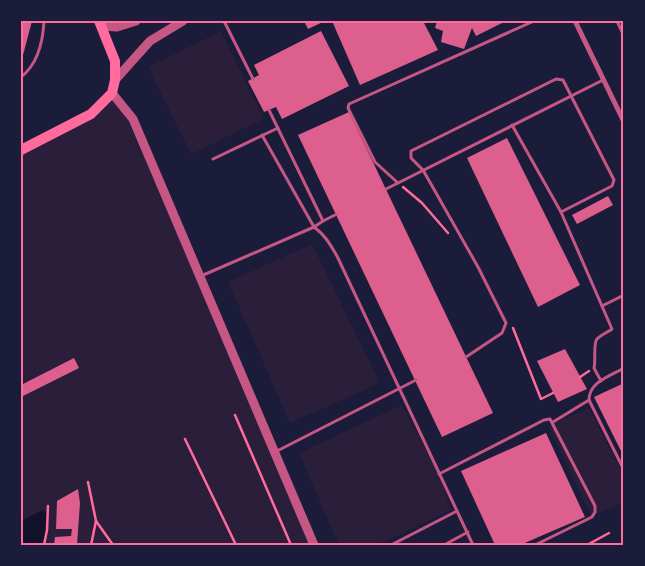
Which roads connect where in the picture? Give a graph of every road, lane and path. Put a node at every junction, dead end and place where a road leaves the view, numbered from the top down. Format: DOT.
graph roads {
  1 [pos="44,21"];
  2 [pos="136,21"];
  3 [pos="183,21"];
  4 [pos="224,21"];
  5 [pos="534,21"];
  6 [pos="575,21"];
  7 [pos="617,21"];
  8 [pos="100,24"];
  9 [pos="624,36"];
  10 [pos="21,77"];
  11 [pos="253,78"];
  12 [pos="115,80"];
  13 [pos="603,80"];
  14 [pos="112,93"];
  15 [pos="572,95"];
  16 [pos="269,110"];
  17 [pos="623,118"];
  18 [pos="512,125"];
  19 [pos="278,128"];
  20 [pos="262,136"];
  21 [pos="21,150"];
  22 [pos="213,159"];
  23 [pos="423,170"];
  24 [pos="398,183"];
  25 [pos="386,190"];
  26 [pos="561,212"];
  27 [pos="335,215"];
  28 [pos="323,220"];
  29 [pos="314,227"];
  30 [pos="200,276"];
  31 [pos="624,295"];
  32 [pos="602,306"];
  33 [pos="466,357"];
  34 [pos="624,368"];
  35 [pos="416,380"];
  36 [pos="601,381"];
  37 [pos="400,390"];
  38 [pos="589,400"];
  39 [pos="235,415"];
  40 [pos="553,422"];
  41 [pos="185,439"];
  42 [pos="274,453"];
  43 [pos="624,470"];
  44 [pos="439,474"];
  45 [pos="88,482"];
  46 [pos="48,506"];
  47 [pos="457,511"];
  48 [pos="96,521"];
  49 [pos="468,532"];
  50 [pos="609,533"];
  51 [pos="44,545"];
  52 [pos="91,545"];
  53 [pos="114,545"];
  54 [pos="236,545"];
  55 [pos="291,545"];
  56 [pos="314,545"];
  57 [pos="391,545"];
  58 [pos="444,545"];
  59 [pos="473,545"];
  60 [pos="535,545"];
  61 [pos="587,545"];
  1 -- 10 [label="lane"];
  2 -- 8 [label="street"];
  3 -- 12 [label="street"];
  4 -- 11 [label="lane"];
  5 -- 24 [label="lane"];
  6 -- 13 [label="street"];
  7 -- 9 [label="lane"];
  8 -- 12 [label="main road"];
  12 -- 14 [label="main road"];
  13 -- 15 [label="lane"];
  13 -- 17 [label="street"];
  14 -- 21 [label="main road"];
  14 -- 30 [label="street"];
  15 -- 18 [label="lane"];
  15 -- 23 [label="lane"];
  15 -- 26 [label="lane"];
  16 -- 19 [label="lane"];
  18 -- 23 [label="lane"];
  18 -- 26 [label="lane"];
  19 -- 20 [label="lane"];
  19 -- 28 [label="lane"];
  20 -- 22 [label="lane"];
  20 -- 29 [label="lane"];
  23 -- 24 [label="lane"];
  23 -- 33 [label="lane"];
  24 -- 25 [label="lane"];
  26 -- 32 [label="lane"];
  27 -- 28 [label="lane"];
  28 -- 29 [label="lane"];
  29 -- 30 [label="lane"];
  29 -- 37 [label="lane"];
  30 -- 42 [label="street"];
  31 -- 32 [label="lane"];
  32 -- 36 [label="lane"];
  34 -- 36 [label="lane"];
  35 -- 37 [label="lane"];
  36 -- 38 [label="lane"];
  37 -- 42 [label="lane"];
  37 -- 44 [label="lane"];
  38 -- 40 [label="lane"];
  38 -- 43 [label="lane"];
  39 -- 55 [label="path"];
  40 -- 44 [label="lane"];
  40 -- 60 [label="lane"];
  41 -- 54 [label="path"];
  42 -- 56 [label="street"];
  44 -- 47 [label="lane"];
  45 -- 48 [label="path"];
  46 -- 51 [label="path"];
  47 -- 49 [label="lane"];
  47 -- 57 [label="lane"];
  48 -- 52 [label="path"];
  48 -- 53 [label="path"];
  49 -- 58 [label="lane"];
  49 -- 59 [label="lane"];
  50 -- 61 [label="path"];
}
